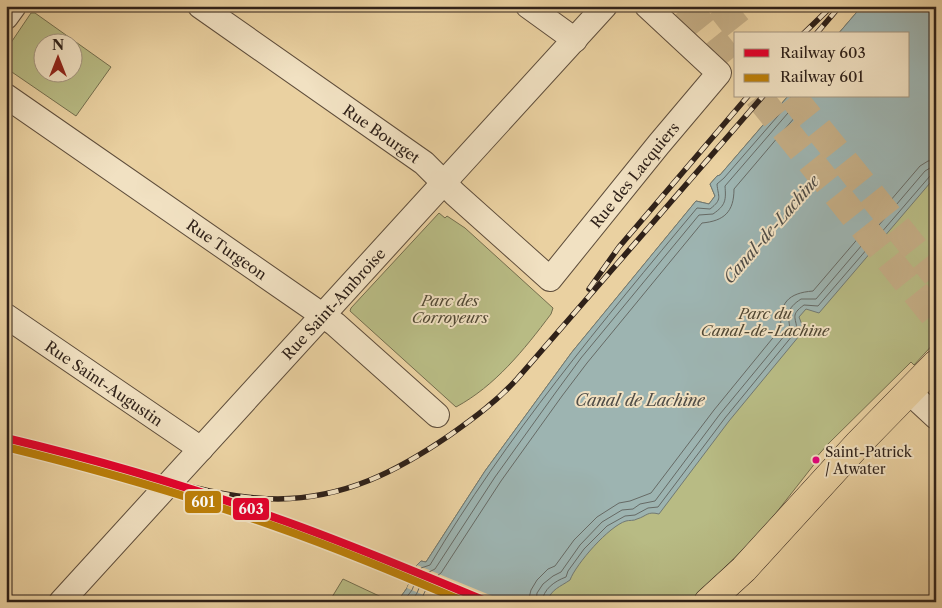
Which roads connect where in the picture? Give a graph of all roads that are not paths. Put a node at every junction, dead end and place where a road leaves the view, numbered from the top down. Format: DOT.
graph roads {
  1 [pos="14,6"];
  2 [pos="200,6"];
  3 [pos="528,6"];
  4 [pos="605,6"];
  5 [pos="647,6"];
  6 [pos="6,17"];
  7 [pos="575,40"];
  8 [pos="6,96"];
  9 [pos="444,183"];
  10 [pos="550,279"];
  11 [pos="6,316"];
  12 [pos="322,316"];
  13 [pos="936,364"];
  14 [pos="909,392"];
  15 [pos="437,415"];
  16 [pos="936,417"];
  17 [pos="201,449"];
  18 [pos="744,569"];
  19 [pos="61,602"];
  20 [pos="708,602"];
  21 [pos="728,602"];
  1 -- 6 [label="street"];
  2 -- 9 [label="street, Rue Bourget"];
  3 -- 7 [label="street"];
  4 -- 7 [label="street, Rue Saint-Ambroise"];
  5 -- 10 [label="street, Rue des Lacquiers"];
  7 -- 9 [label="street, Rue Saint-Ambroise"];
  8 -- 12 [label="street, Rue Turgeon"];
  9 -- 10 [label="street, Rue Bourget"];
  9 -- 12 [label="street, Rue Saint-Ambroise"];
  11 -- 17 [label="street, Rue Saint-Augustin"];
  12 -- 15 [label="street, Rue Turgeon"];
  12 -- 17 [label="street, Rue Saint-Ambroise"];
  13 -- 14 [label="main road"];
  14 -- 16 [label="street"];
  14 -- 18 [label="main road"];
  17 -- 19 [label="street, Rue Saint-Ambroise"];
  18 -- 20 [label="main road"];
  18 -- 21 [label="main road"];
}
